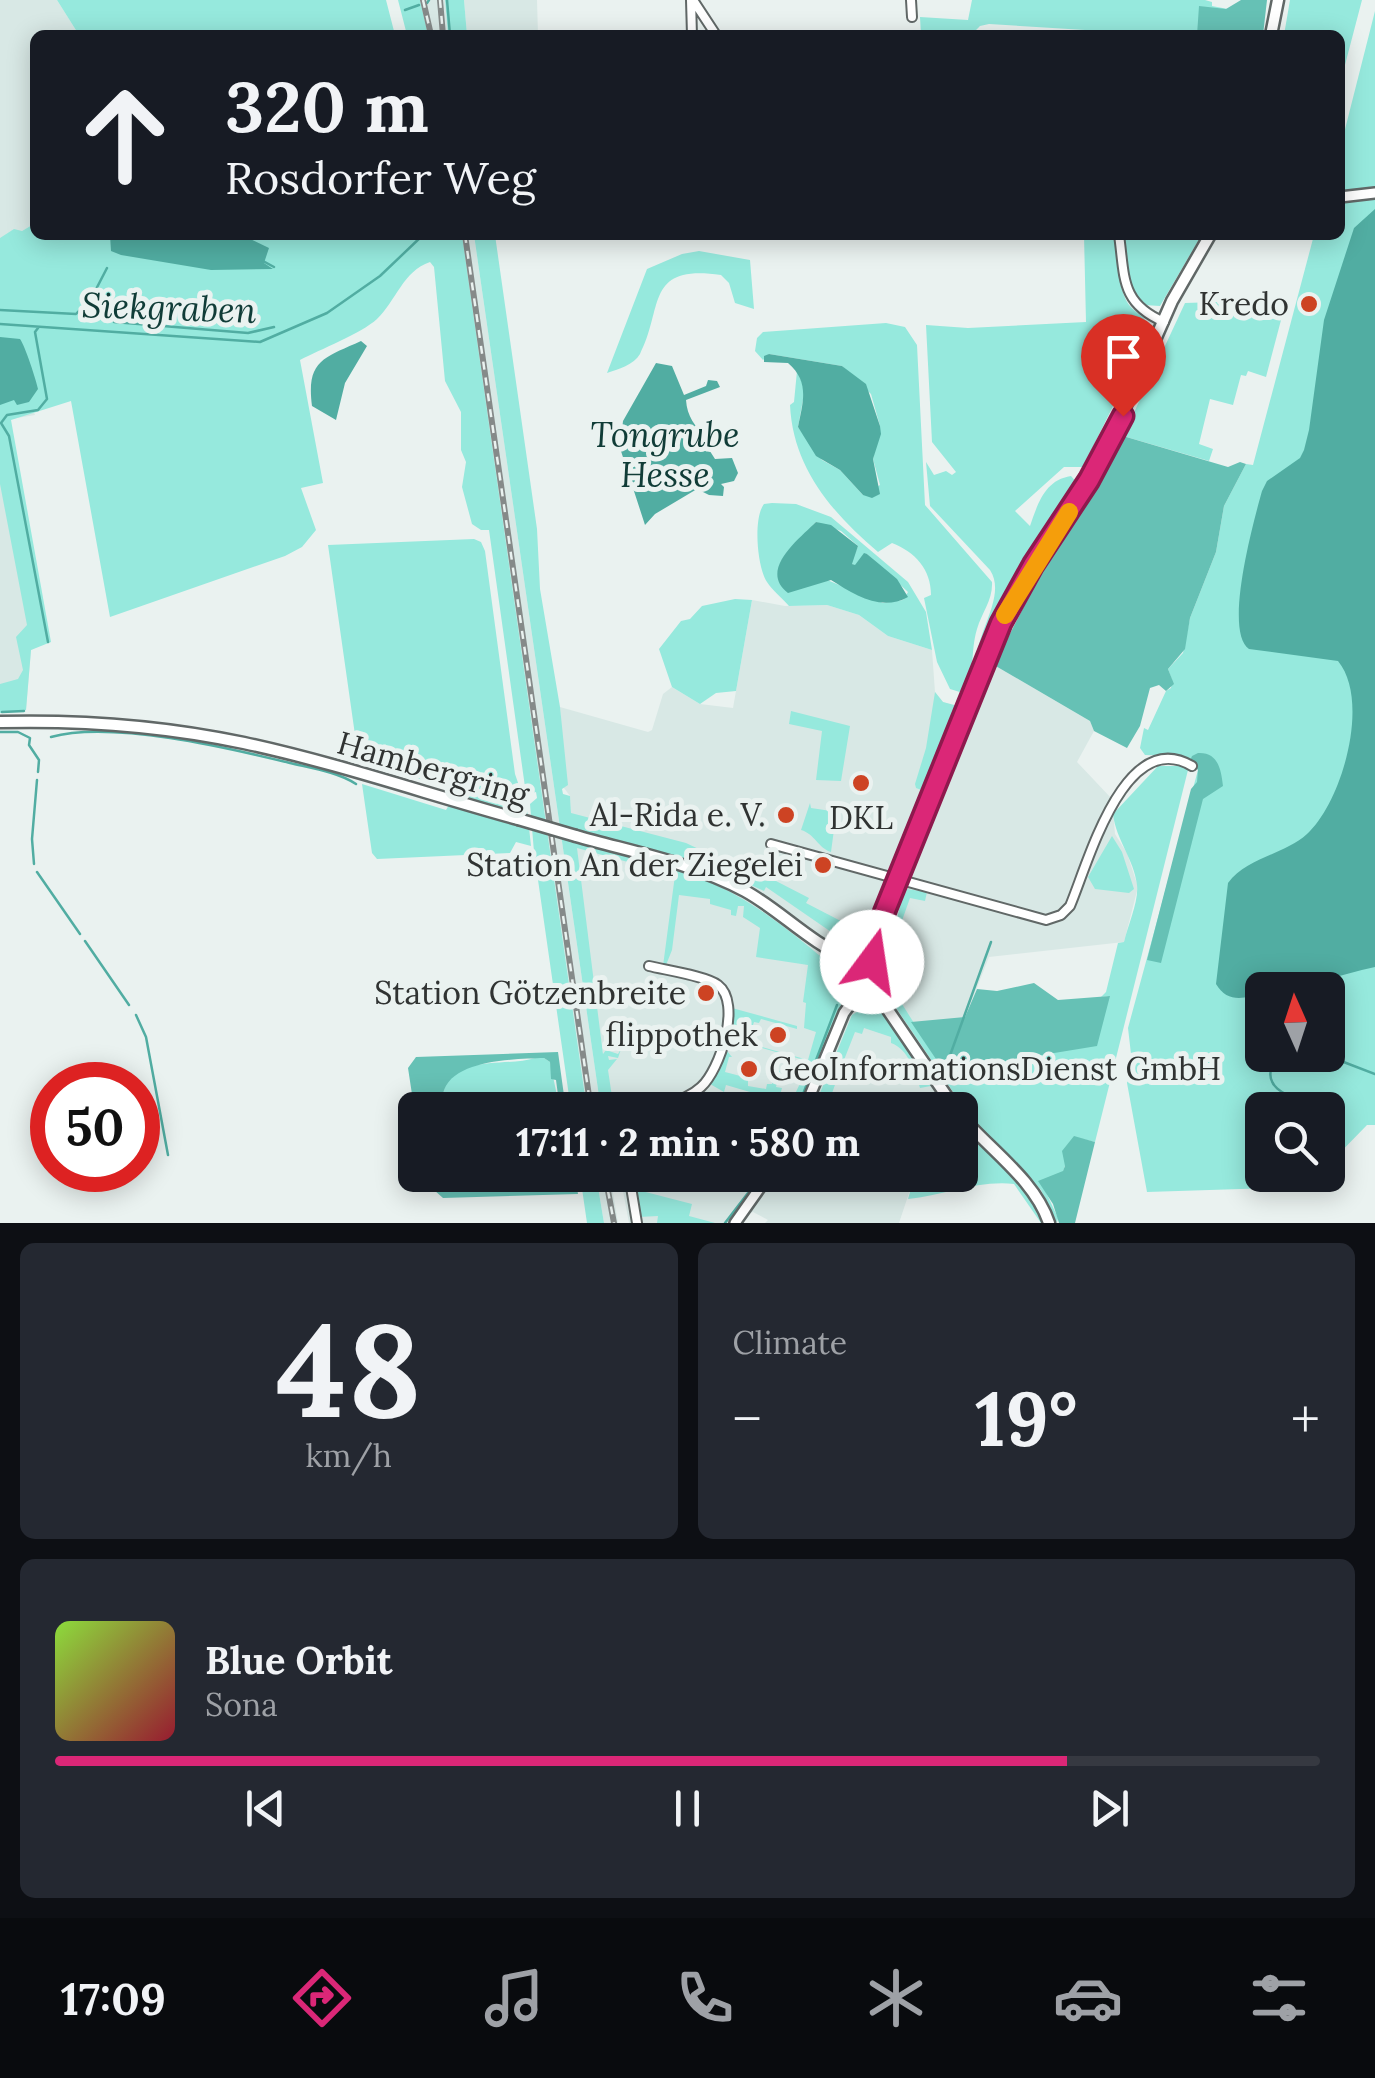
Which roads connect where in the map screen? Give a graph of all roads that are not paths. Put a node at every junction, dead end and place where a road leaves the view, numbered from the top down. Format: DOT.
graph roads {
  1 [pos="692,0"];
  2 [pos="912,0"];
  3 [pos="1278,0"];
  4 [pos="912,16"];
  5 [pos="692,30"];
  6 [pos="713,30"];
  7 [pos="1272,30"];
  8 [pos="1375,193"];
  9 [pos="1345,197"];
  10 [pos="1120,240"];
  11 [pos="1207,240"];
  12 [pos="1164,322"];
  13 [pos="0,722"];
  14 [pos="1192,766"];
  15 [pos="771,844"];
  16 [pos="898,880"];
  17 [pos="828,949"];
  18 [pos="861,959"];
  19 [pos="649,966"];
  20 [pos="839,967"];
  21 [pos="861,994"];
  22 [pos="694,1092"];
  23 [pos="811,1092"];
  24 [pos="944,1092"];
  25 [pos="978,1133"];
  26 [pos="631,1192"];
  27 [pos="757,1192"];
  28 [pos="636,1223"];
  29 [pos="735,1223"];
  30 [pos="1049,1223"];
  1 -- 5 [label="street"];
  1 -- 6 [label="street"];
  2 -- 4 [label="street"];
  3 -- 7 [label="main road"];
  8 -- 9 [label="street"];
  10 -- 12 [label="street"];
  11 -- 12 [label="main road"];
  12 -- 16 [label="main road"];
  13 -- 17 [label="main road, Hambergring, bridge"];
  14 -- 16 [label="street"];
  15 -- 16 [label="street"];
  16 -- 18 [label="main road"];
  17 -- 18 [label="main road, Hambergring"];
  17 -- 20 [label="main road, Hambergring"];
  18 -- 20 [label="main road"];
  18 -- 21 [label="main road"];
  19 -- 22 [label="street"];
  20 -- 21 [label="main road"];
  21 -- 23 [label="street"];
  21 -- 24 [label="main road"];
  25 -- 30 [label="main road"];
  26 -- 28 [label="street"];
  27 -- 29 [label="street"];
}
